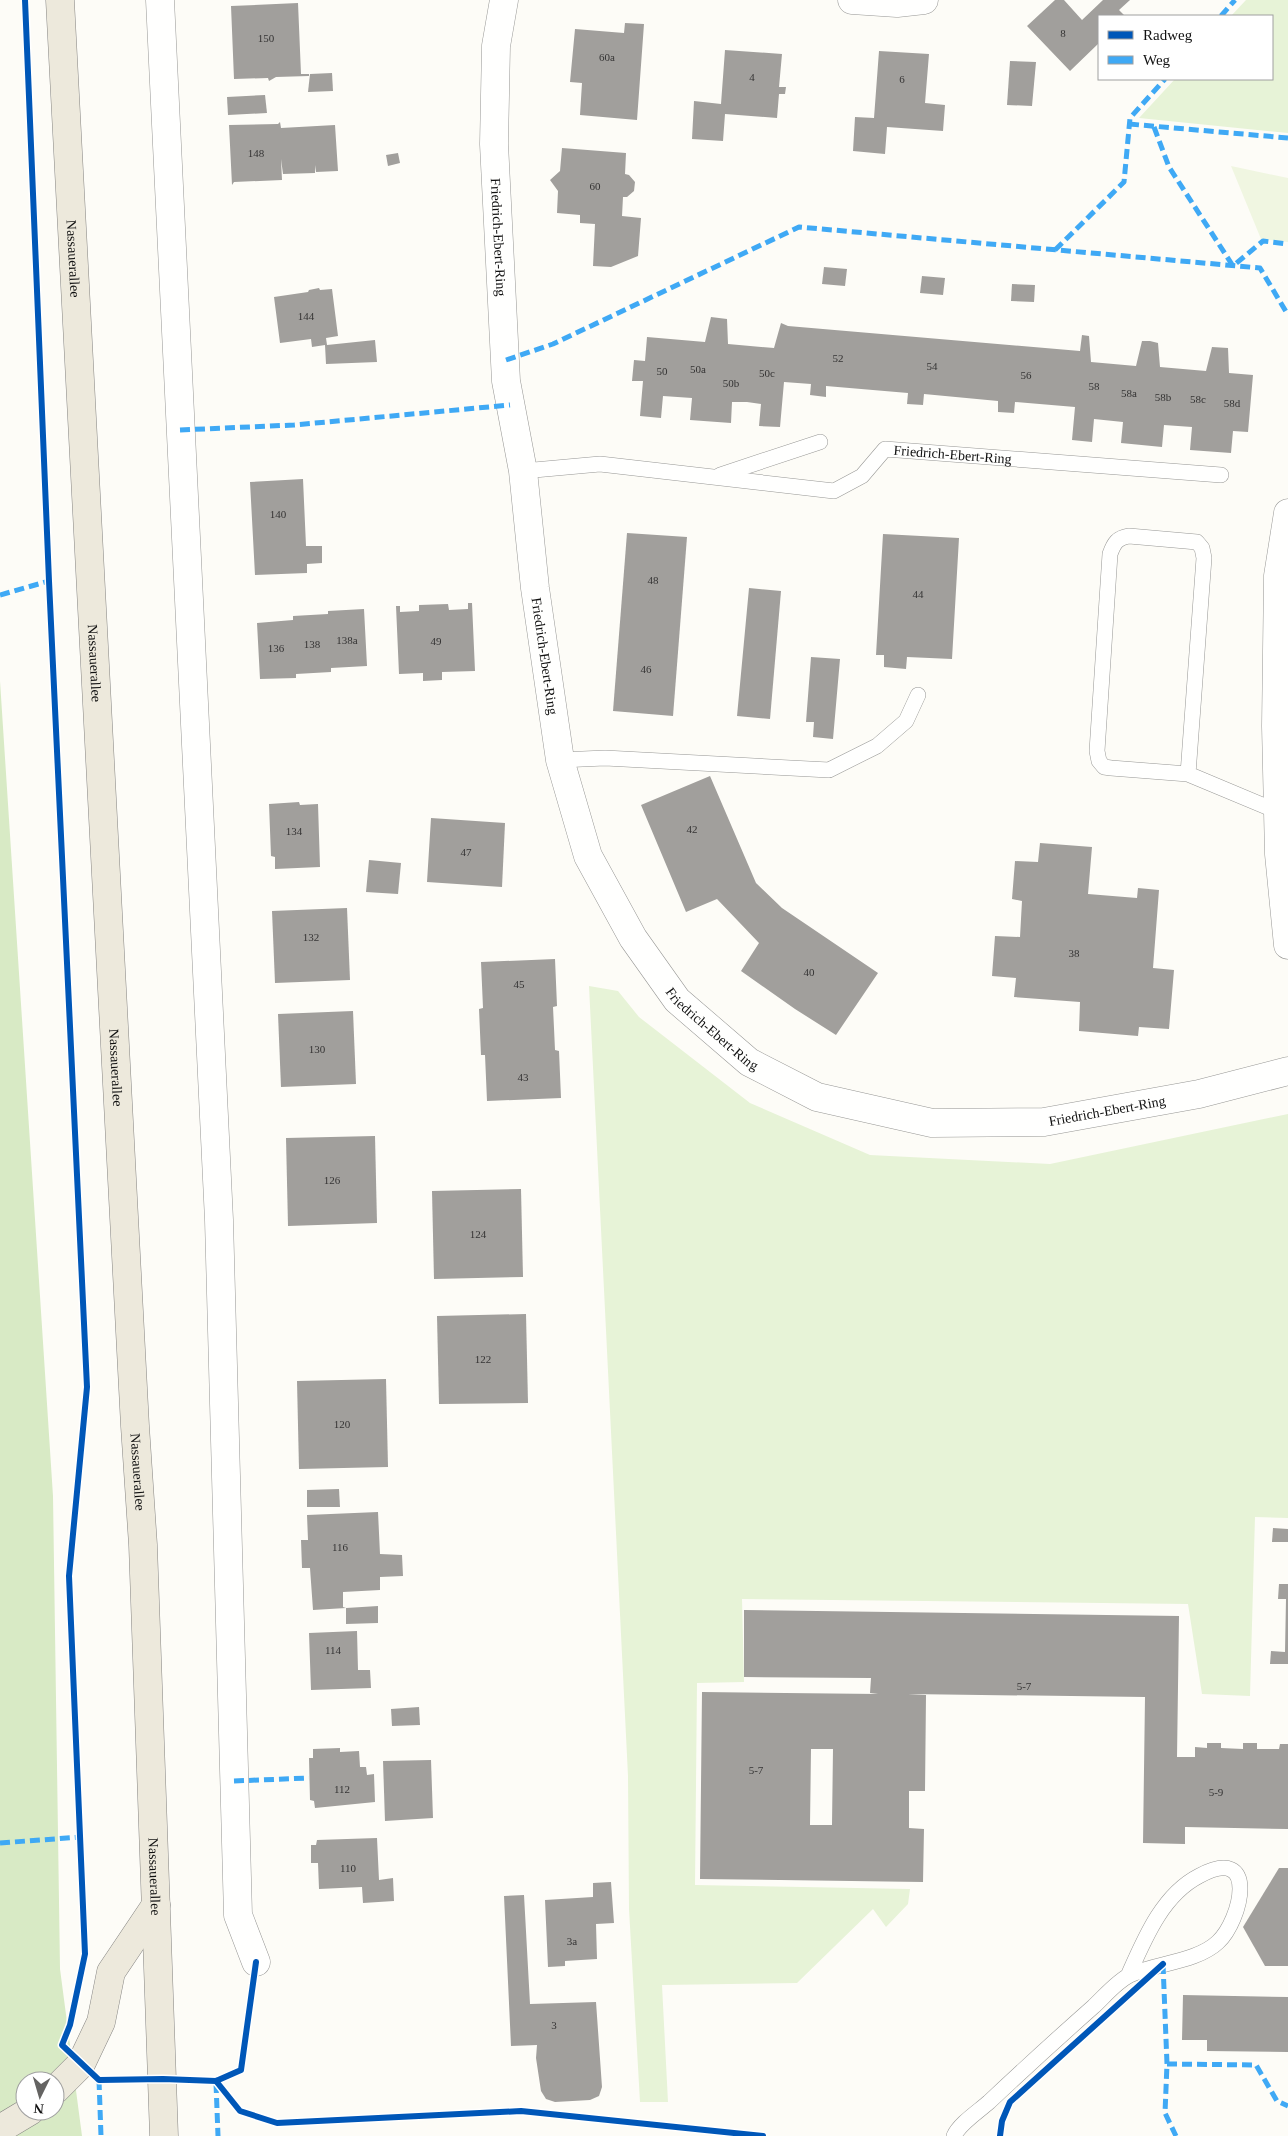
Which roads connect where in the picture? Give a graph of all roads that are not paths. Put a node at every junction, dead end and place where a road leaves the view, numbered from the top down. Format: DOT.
graph roads {
  1 [pos="60,0"];
  2 [pos="160,0"];
  3 [pos="504,0"];
  4 [pos="852,0"];
  5 [pos="924,0"];
  6 [pos="820,442"];
  7 [pos="523,471"];
  8 [pos="1221,475"];
  9 [pos="714,477"];
  10 [pos="1288,513"];
  11 [pos="918,695"];
  12 [pos="560,760"];
  13 [pos="1188,774"];
  14 [pos="1278,812"];
  15 [pos="1288,945"];
  16 [pos="1288,1071"];
  17 [pos="156,1905"];
  18 [pos="256,1962"];
  19 [pos="1128,1976"];
  20 [pos="65,2080"];
  21 [pos="15,2120"];
  22 [pos="0,2129"];
  23 [pos="164,2136"];
  24 [pos="954,2136"];
  1 -- 17 [label="main road, Nassauerallee"];
  2 -- 18 [label="street"];
  3 -- 7 [label="street, Friedrich-Ebert-Ring"];
  4 -- 5 [label="street"];
  6 -- 9 [label="lane"];
  7 -- 9 [label="lane, Friedrich-Ebert-Ring"];
  7 -- 12 [label="street, Friedrich-Ebert-Ring"];
  8 -- 9 [label="lane, Friedrich-Ebert-Ring"];
  10 -- 14 [label="street"];
  11 -- 12 [label="lane"];
  12 -- 16 [label="street, Friedrich-Ebert-Ring"];
  13 -- 13 [label="lane"];
  13 -- 14 [label="lane"];
  14 -- 15 [label="street"];
  17 -- 20 [label="main road"];
  17 -- 23 [label="main road, Nassauerallee"];
  19 -- 19 [label="lane"];
  19 -- 24 [label="lane"];
  21 -- 22 [label="main road"];
}
